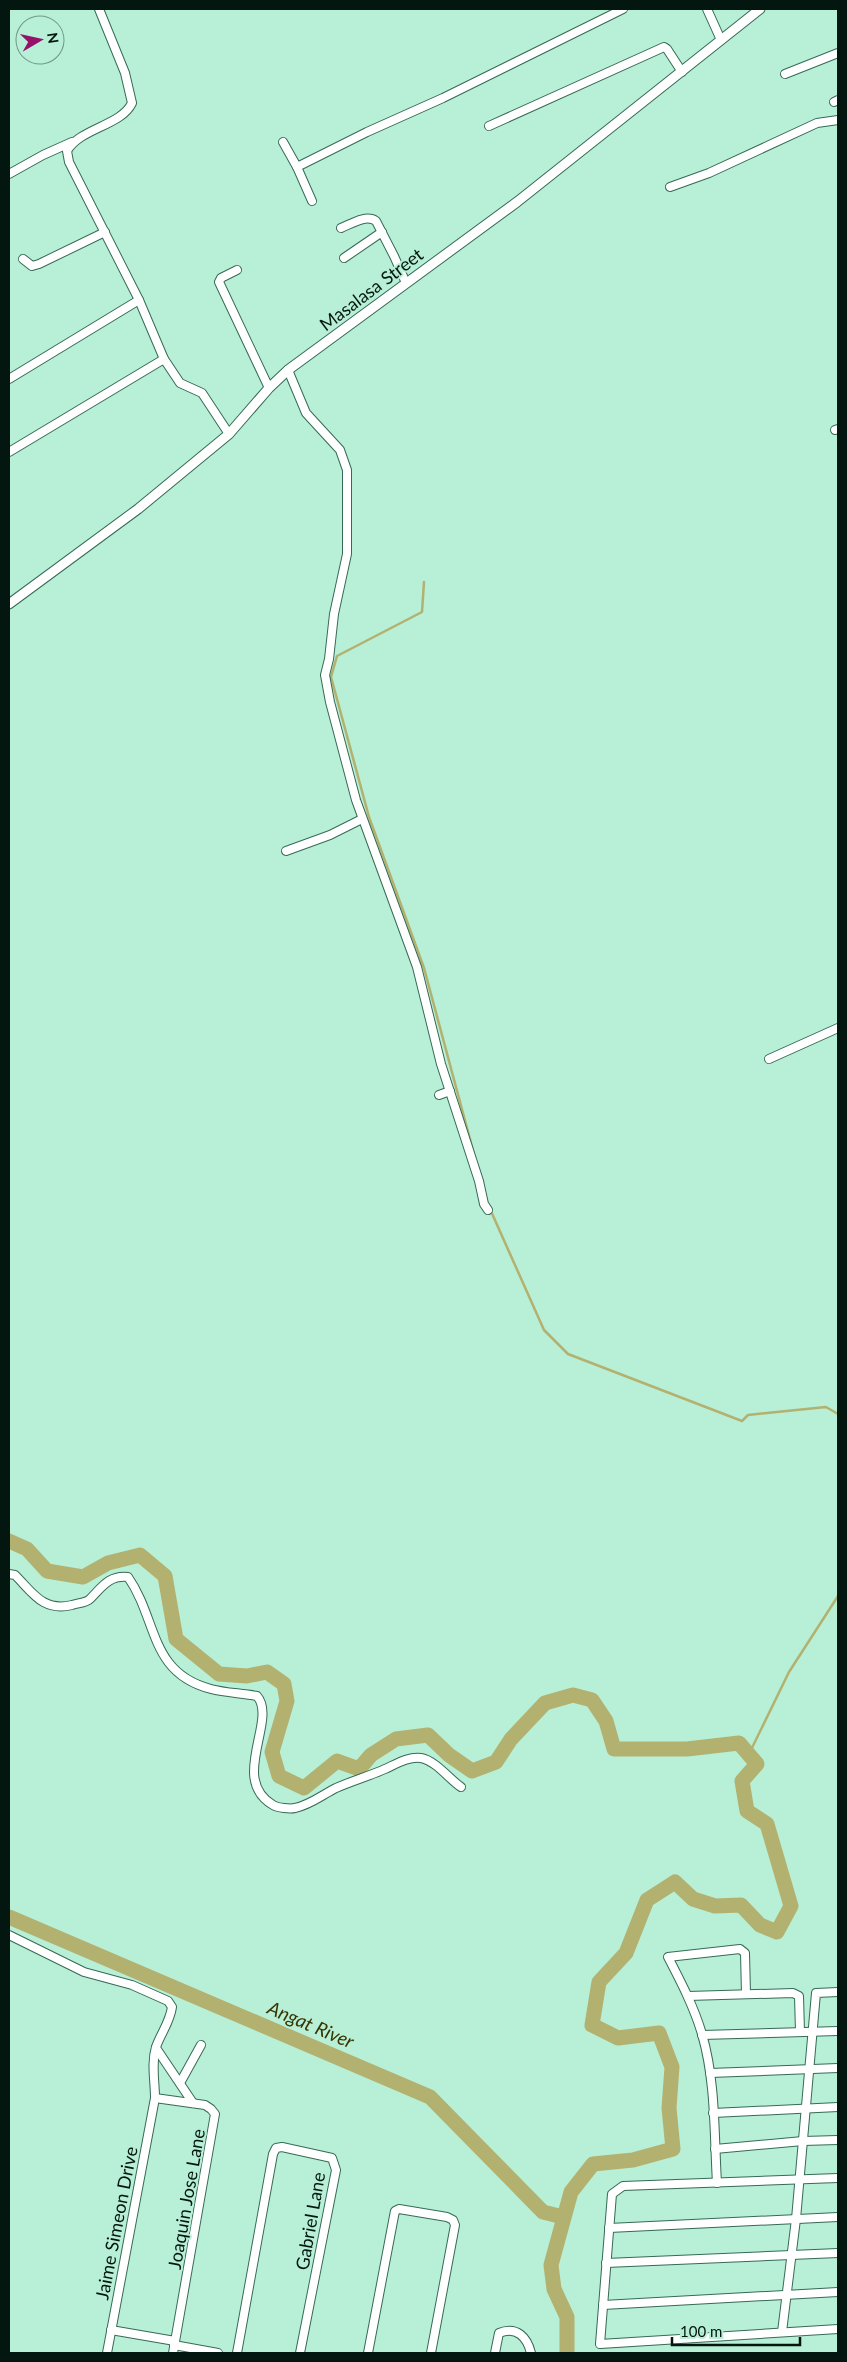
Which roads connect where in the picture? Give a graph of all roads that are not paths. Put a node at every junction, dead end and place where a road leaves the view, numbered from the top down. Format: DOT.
graph roads {
  1 [pos="99,9"];
  2 [pos="623,9"];
  3 [pos="707,9"];
  4 [pos="760,9"];
  5 [pos="721,40"];
  6 [pos="838,53"];
  7 [pos="682,72"];
  8 [pos="785,74"];
  9 [pos="838,120"];
  10 [pos="488,126"];
  11 [pos="72,142"];
  12 [pos="283,142"];
  13 [pos="296,167"];
  14 [pos="9,174"];
  15 [pos="670,187"];
  16 [pos="312,201"];
  17 [pos="341,228"];
  18 [pos="105,232"];
  19 [pos="382,232"];
  20 [pos="344,258"];
  21 [pos="23,259"];
  22 [pos="237,270"];
  23 [pos="406,283"];
  24 [pos="139,300"];
  25 [pos="164,359"];
  26 [pos="288,370"];
  27 [pos="9,379"];
  28 [pos="269,388"];
  29 [pos="229,434"];
  30 [pos="9,452"];
  31 [pos="9,604"];
  32 [pos="362,819"];
  33 [pos="286,851"];
  34 [pos="838,1028"];
  35 [pos="769,1059"];
  36 [pos="450,1091"];
  37 [pos="439,1095"];
  38 [pos="488,1210"];
  39 [pos="9,1574"];
  40 [pos="461,1787"];
  41 [pos="9,1935"];
  42 [pos="838,1992"];
  43 [pos="746,1994"];
  44 [pos="688,1996"];
  45 [pos="838,2031"];
  46 [pos="800,2032"];
  47 [pos="814,2032"];
  48 [pos="702,2035"];
  49 [pos="202,2045"];
  50 [pos="156,2048"];
  51 [pos="838,2068"];
  52 [pos="810,2069"];
  53 [pos="710,2073"];
  54 [pos="180,2083"];
  55 [pos="155,2098"];
  56 [pos="193,2102"];
  57 [pos="838,2107"];
  58 [pos="806,2108"];
  59 [pos="713,2113"];
  60 [pos="838,2140"];
  61 [pos="804,2141"];
  62 [pos="715,2149"];
  63 [pos="838,2178"];
  64 [pos="800,2180"];
  65 [pos="717,2183"];
  66 [pos="838,2217"];
  67 [pos="796,2219"];
  68 [pos="609,2228"];
  69 [pos="838,2253"];
  70 [pos="792,2255"];
  71 [pos="606,2263"];
  72 [pos="838,2292"];
  73 [pos="788,2295"];
  74 [pos="603,2305"];
  75 [pos="838,2329"];
  76 [pos="111,2330"];
  77 [pos="782,2332"];
  78 [pos="174,2346"];
  79 [pos="107,2353"];
  80 [pos="218,2353"];
  81 [pos="237,2353"];
  82 [pos="300,2353"];
  83 [pos="368,2353"];
  84 [pos="431,2353"];
  85 [pos="495,2353"];
  86 [pos="531,2353"];
  1 -- 11 [label="street"];
  2 -- 13 [label="street"];
  3 -- 5 [label="street"];
  4 -- 5 [label="street, Masalasa Street"];
  5 -- 7 [label="street, Masalasa Street"];
  6 -- 8 [label="street"];
  7 -- 10 [label="street"];
  7 -- 23 [label="street, Masalasa Street"];
  9 -- 15 [label="street"];
  11 -- 14 [label="street"];
  11 -- 18 [label="street"];
  12 -- 13 [label="street"];
  13 -- 16 [label="street"];
  17 -- 19 [label="street"];
  18 -- 21 [label="street"];
  18 -- 24 [label="street"];
  19 -- 20 [label="street"];
  19 -- 23 [label="street"];
  22 -- 28 [label="street"];
  23 -- 26 [label="street, Masalasa Street"];
  24 -- 25 [label="street"];
  24 -- 27 [label="street"];
  25 -- 29 [label="street"];
  25 -- 30 [label="street"];
  26 -- 28 [label="street, Masalasa Street"];
  26 -- 32 [label="street"];
  28 -- 29 [label="street, Masalasa Street"];
  29 -- 31 [label="street, Masalasa Street"];
  32 -- 33 [label="street"];
  32 -- 36 [label="street"];
  34 -- 35 [label="street"];
  36 -- 37 [label="street"];
  36 -- 38 [label="street"];
  39 -- 40 [label="street"];
  41 -- 50 [label="street, Jaime Simeon Drive"];
  42 -- 47 [label="street"];
  43 -- 44 [label="street"];
  43 -- 44 [label="street"];
  43 -- 46 [label="street"];
  44 -- 48 [label="street"];
  45 -- 47 [label="street"];
  46 -- 47 [label="street"];
  46 -- 48 [label="street"];
  47 -- 52 [label="street"];
  48 -- 53 [label="street"];
  49 -- 54 [label="street"];
  50 -- 54 [label="street"];
  50 -- 55 [label="street, Jaime Simeon Drive"];
  51 -- 52 [label="street"];
  52 -- 53 [label="street"];
  52 -- 58 [label="street"];
  53 -- 59 [label="street"];
  54 -- 56 [label="street"];
  55 -- 56 [label="street, Joaquin Jose Lane"];
  55 -- 76 [label="street, Jaime Simeon Drive"];
  56 -- 78 [label="street, Joaquin Jose Lane"];
  57 -- 58 [label="street"];
  58 -- 59 [label="street"];
  58 -- 61 [label="street"];
  59 -- 62 [label="street"];
  60 -- 61 [label="street"];
  61 -- 62 [label="street"];
  61 -- 64 [label="street"];
  62 -- 65 [label="street"];
  63 -- 64 [label="street"];
  64 -- 65 [label="street"];
  64 -- 67 [label="street"];
  65 -- 68 [label="street"];
  66 -- 67 [label="street"];
  67 -- 68 [label="street"];
  67 -- 70 [label="street"];
  68 -- 71 [label="street"];
  69 -- 70 [label="street"];
  70 -- 71 [label="street"];
  70 -- 73 [label="street"];
  71 -- 74 [label="street"];
  72 -- 73 [label="street"];
  73 -- 74 [label="street"];
  73 -- 77 [label="street"];
  74 -- 77 [label="street"];
  75 -- 77 [label="street"];
  76 -- 78 [label="street"];
  76 -- 79 [label="street, Jaime Simeon Drive"];
  78 -- 80 [label="street"];
  81 -- 82 [label="street, Gabriel Lane"];
  83 -- 84 [label="street"];
  85 -- 86 [label="street"];
}
